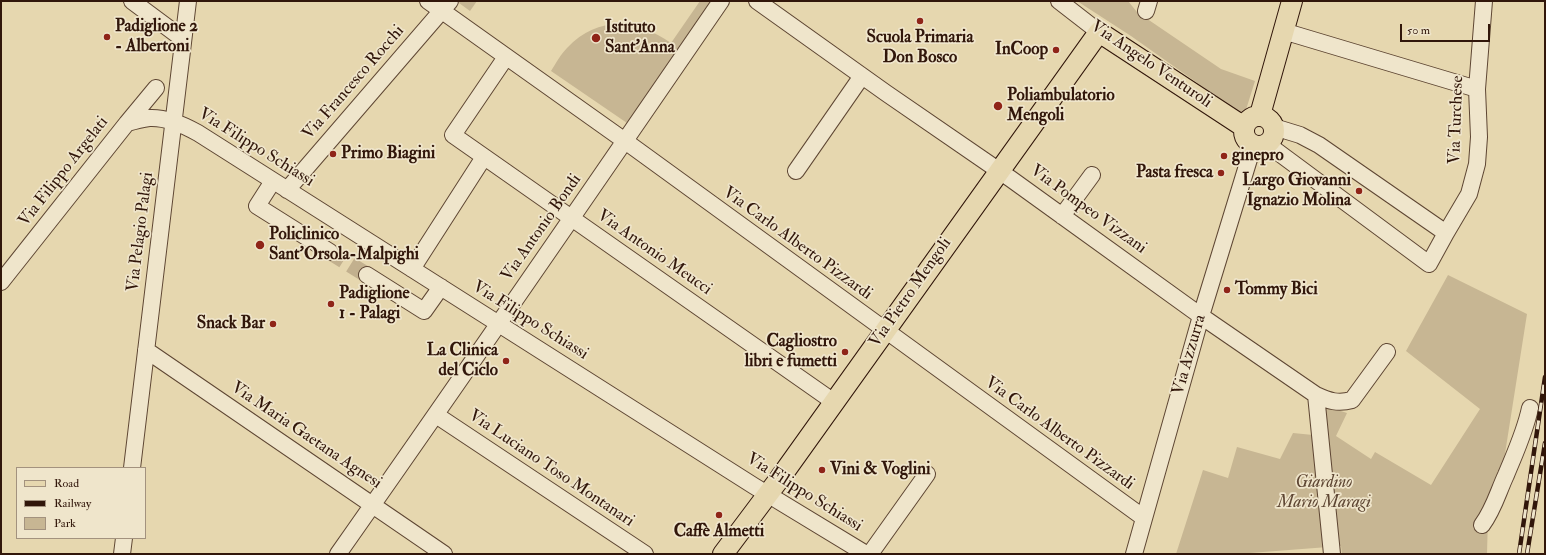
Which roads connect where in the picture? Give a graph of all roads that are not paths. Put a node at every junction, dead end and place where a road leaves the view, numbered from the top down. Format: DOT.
graph roads {
  1 [pos="132,1"];
  2 [pos="188,1"];
  3 [pos="428,1"];
  4 [pos="721,1"];
  5 [pos="757,1"];
  6 [pos="1059,1"];
  7 [pos="1292,1"];
  8 [pos="1484,1"];
  9 [pos="446,6"];
  10 [pos="1283,31"];
  11 [pos="1099,32"];
  12 [pos="183,38"];
  13 [pos="506,57"];
  14 [pos="862,76"];
  15 [pos="156,88"];
  16 [pos="1477,89"];
  17 [pos="173,121"];
  18 [pos="127,123"];
  19 [pos="1258,137"];
  20 [pos="625,141"];
  21 [pos="484,157"];
  22 [pos="796,171"];
  23 [pos="999,171"];
  24 [pos="1092,175"];
  25 [pos="280,185"];
  26 [pos="1062,216"];
  27 [pos="571,219"];
  28 [pos="1446,233"];
  29 [pos="330,252"];
  30 [pos="412,269"];
  31 [pos="367,275"];
  32 [pos="1,282"];
  33 [pos="441,287"];
  34 [pos="1201,316"];
  35 [pos="498,324"];
  36 [pos="885,330"];
  37 [pos="146,350"];
  38 [pos="1387,352"];
  39 [pos="1316,395"];
  40 [pos="834,402"];
  41 [pos="1530,408"];
  42 [pos="436,415"];
  43 [pos="132,467"];
  44 [pos="927,474"];
  45 [pos="768,494"];
  46 [pos="373,504"];
  47 [pos="1138,514"];
  48 [pos="1482,525"];
  49 [pos="124,539"];
  50 [pos="122,554"];
  51 [pos="338,554"];
  52 [pos="444,554"];
  53 [pos="645,554"];
  54 [pos="723,554"];
  55 [pos="866,554"];
  56 [pos="870,554"];
  57 [pos="1134,554"];
  58 [pos="1332,554"];
  1 -- 12 [label="street"];
  2 -- 12 [label="street, Via Pelagio Palagi"];
  3 -- 9 [label="street, Via Carlo Alberto Pizzardi"];
  4 -- 20 [label="street, Via Antonio Bondi"];
  5 -- 14 [label="street, Via Pompeo Vizzani"];
  6 -- 11 [label="street, Via Angelo Venturoli"];
  7 -- 10 [label="main road, Via Azzurra"];
  8 -- 16 [label="street, Via Turchese"];
  9 -- 13 [label="street, Via Carlo Alberto Pizzardi"];
  9 -- 25 [label="street, Via Francesco Rocchi"];
  10 -- 16 [label="street"];
  10 -- 19 [label="main road, Via Azzurra"];
  11 -- 19 [label="main road, Via Angelo Venturoli"];
  11 -- 23 [label="main road, Via Pietro Mengoli"];
  12 -- 17 [label="street, Via Pelagio Palagi"];
  13 -- 20 [label="street, Via Carlo Alberto Pizzardi"];
  13 -- 21 [label="street, Via Antonio Meucci"];
  14 -- 22 [label="street"];
  14 -- 23 [label="street, Via Pompeo Vizzani"];
  15 -- 18 [label="street, Via Filippo Argelati"];
  16 -- 28 [label="street, Via Turchese"];
  17 -- 18 [label="street, Via Filippo Argelati"];
  17 -- 25 [label="street, Via Filippo Schiassi"];
  17 -- 37 [label="street, Via Pelagio Palagi"];
  18 -- 32 [label="street, Via Filippo Argelati"];
  19 -- 28 [label="street"];
  19 -- 28 [label="street"];
  19 -- 34 [label="street, Via Azzurra"];
  20 -- 27 [label="street, Via Antonio Bondi"];
  20 -- 36 [label="street, Via Carlo Alberto Pizzardi"];
  21 -- 27 [label="street, Via Antonio Meucci"];
  21 -- 30 [label="street"];
  23 -- 26 [label="street, Via Pompeo Vizzani"];
  23 -- 36 [label="main road, Via Pietro Mengoli"];
  24 -- 26 [label="street"];
  25 -- 29 [label="street, Via Francesco Rocchi"];
  25 -- 30 [label="street, Via Filippo Schiassi"];
  26 -- 34 [label="street, Via Pompeo Vizzani"];
  27 -- 35 [label="street, Via Antonio Bondi"];
  27 -- 40 [label="street, Via Antonio Meucci"];
  30 -- 33 [label="street, Via Filippo Schiassi"];
  31 -- 33 [label="street"];
  33 -- 35 [label="street, Via Filippo Schiassi"];
  34 -- 39 [label="street, Via Pompeo Vizzani"];
  34 -- 47 [label="street, Via Azzurra"];
  35 -- 42 [label="street, Via Antonio Bondi"];
  35 -- 45 [label="street, Via Filippo Schiassi"];
  36 -- 40 [label="main road, Via Pietro Mengoli"];
  36 -- 47 [label="street, Via Carlo Alberto Pizzardi"];
  37 -- 43 [label="street, Via Pelagio Palagi"];
  37 -- 46 [label="street, Via Maria Gaetana Agnesi"];
  38 -- 39 [label="street, Via Pompeo Vizzani"];
  39 -- 58 [label="street"];
  40 -- 45 [label="main road, Via Pietro Mengoli"];
  41 -- 48 [label="street"];
  42 -- 46 [label="street, Via Antonio Bondi"];
  42 -- 53 [label="street, Via Luciano Toso Montanari"];
  44 -- 56 [label="street, Via Filippo Schiassi"];
  45 -- 54 [label="main road, Via Pietro Mengoli"];
  45 -- 55 [label="street, Via Filippo Schiassi"];
  46 -- 51 [label="street, Via Antonio Bondi"];
  46 -- 52 [label="street, Via Maria Gaetana Agnesi"];
  47 -- 57 [label="street, Via Azzurra"];
  49 -- 50 [label="street"];
}
